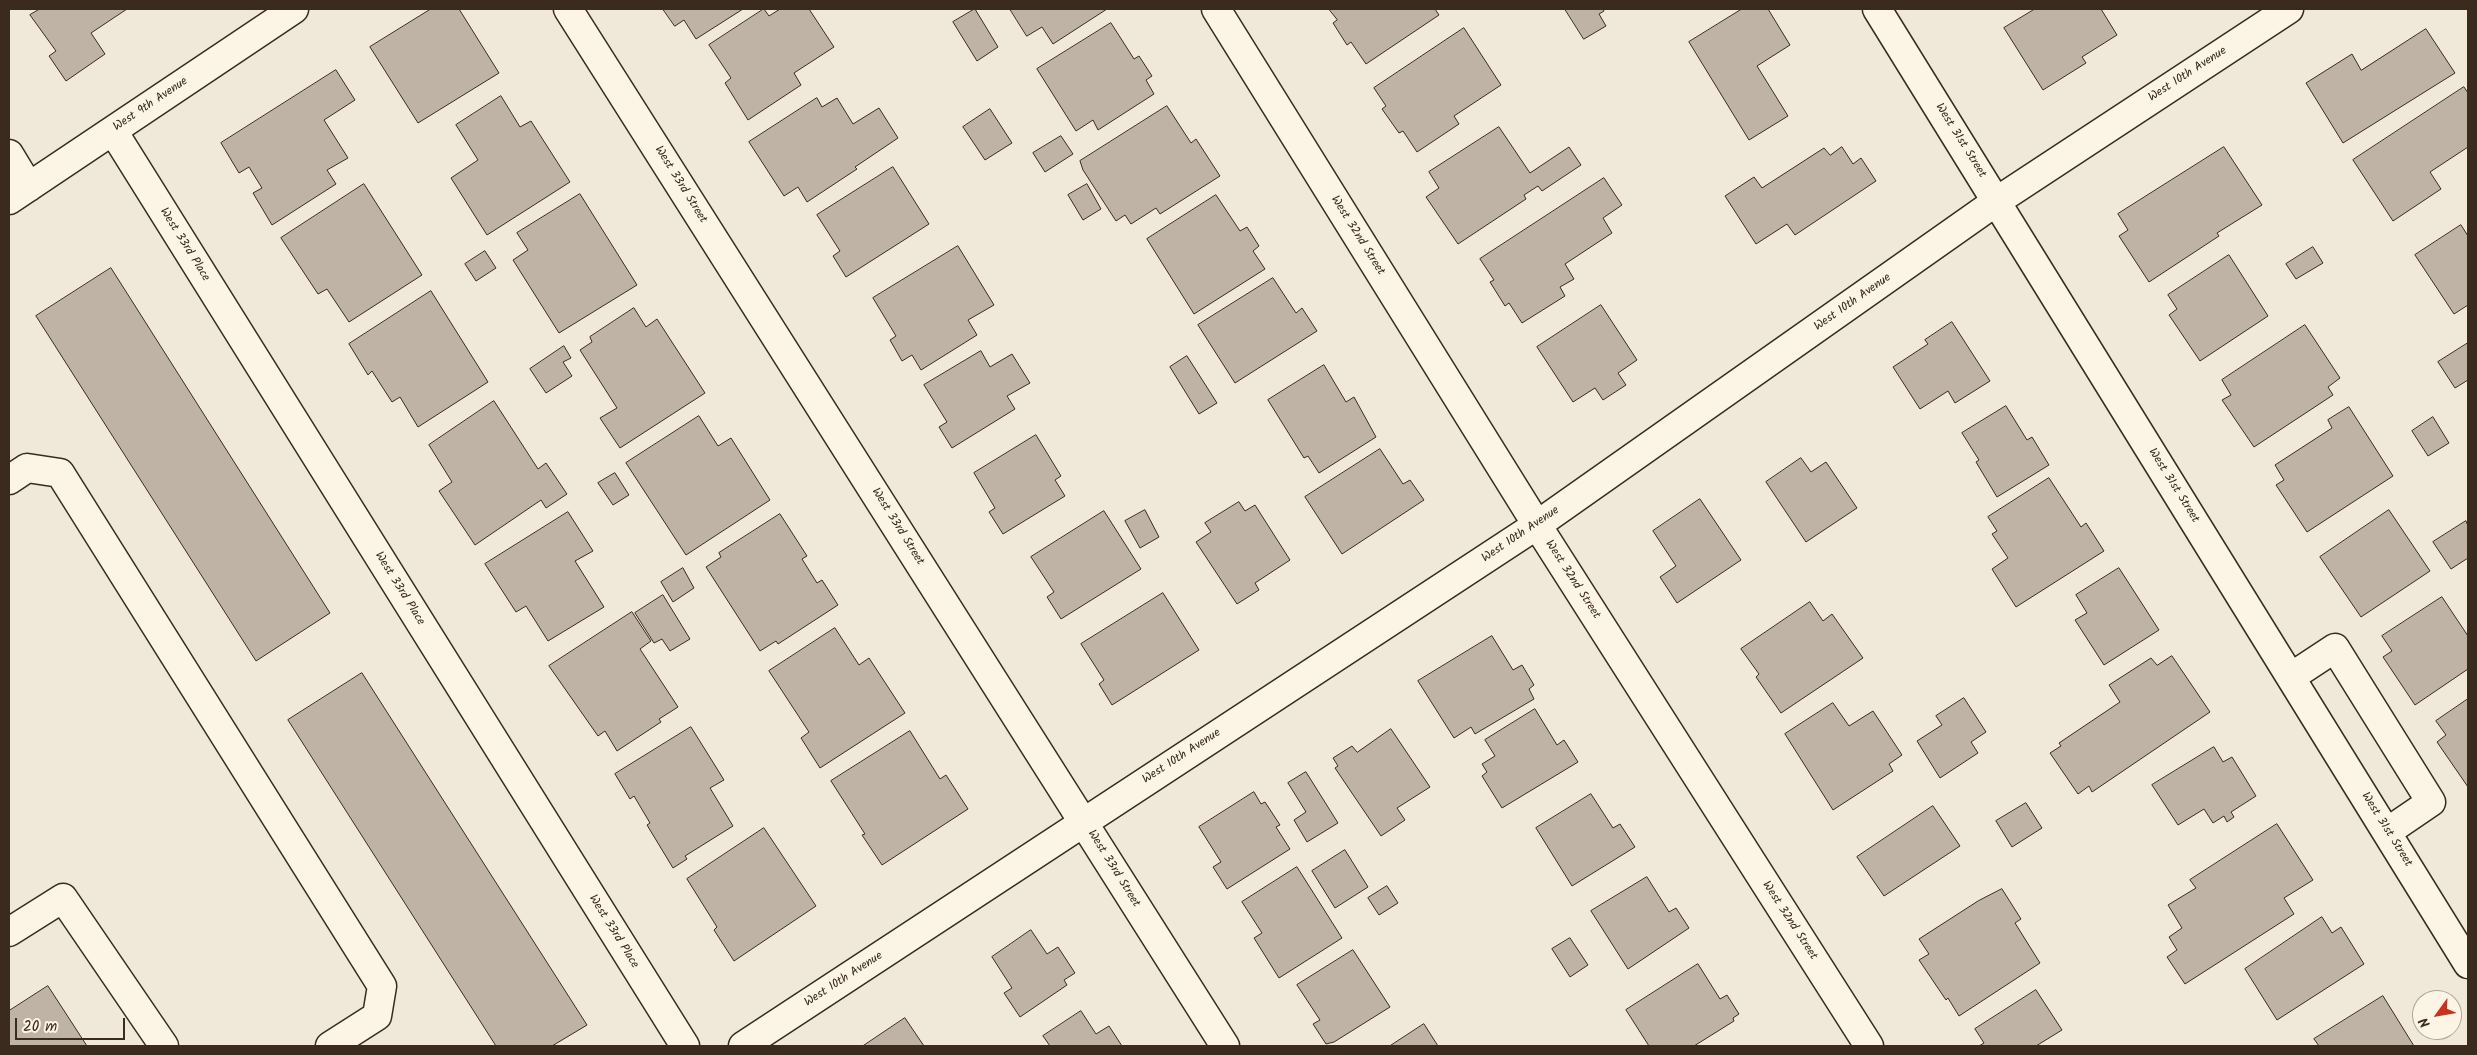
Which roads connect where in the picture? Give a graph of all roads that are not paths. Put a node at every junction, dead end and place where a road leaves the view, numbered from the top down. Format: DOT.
graph roads {
  1 [pos="294,9"];
  2 [pos="568,9"];
  3 [pos="1216,9"];
  4 [pos="1877,9"];
  5 [pos="2288,9"];
  6 [pos="113,131"];
  7 [pos="9,154"];
  8 [pos="19,194"];
  9 [pos="1998,201"];
  10 [pos="9,480"];
  11 [pos="1537,525"];
  12 [pos="2292,677"];
  13 [pos="1084,822"];
  14 [pos="2387,832"];
  15 [pos="9,932"];
  16 [pos="2468,964"];
  17 [pos="164,1046"];
  18 [pos="330,1046"];
  19 [pos="685,1046"];
  20 [pos="743,1046"];
  21 [pos="1225,1046"];
  22 [pos="1869,1046"];
  1 -- 6 [label="street, West 9th Avenue"];
  2 -- 13 [label="street, West 33rd Street"];
  3 -- 11 [label="street, West 32nd Street"];
  4 -- 9 [label="street, West 31st Street"];
  5 -- 9 [label="street, West 10th Avenue"];
  6 -- 8 [label="street, West 9th Avenue"];
  6 -- 19 [label="street, West 33rd Place"];
  7 -- 8 [label="street"];
  9 -- 11 [label="street, West 10th Avenue"];
  9 -- 12 [label="street, West 31st Street"];
  10 -- 18 [label="street"];
  11 -- 13 [label="street, West 10th Avenue"];
  11 -- 22 [label="street, West 32nd Street"];
  12 -- 14 [label="street, West 31st Street"];
  12 -- 14 [label="street"];
  13 -- 20 [label="street, West 10th Avenue"];
  13 -- 21 [label="street, West 33rd Street"];
  14 -- 16 [label="street, West 31st Street"];
  15 -- 17 [label="street"];
}
